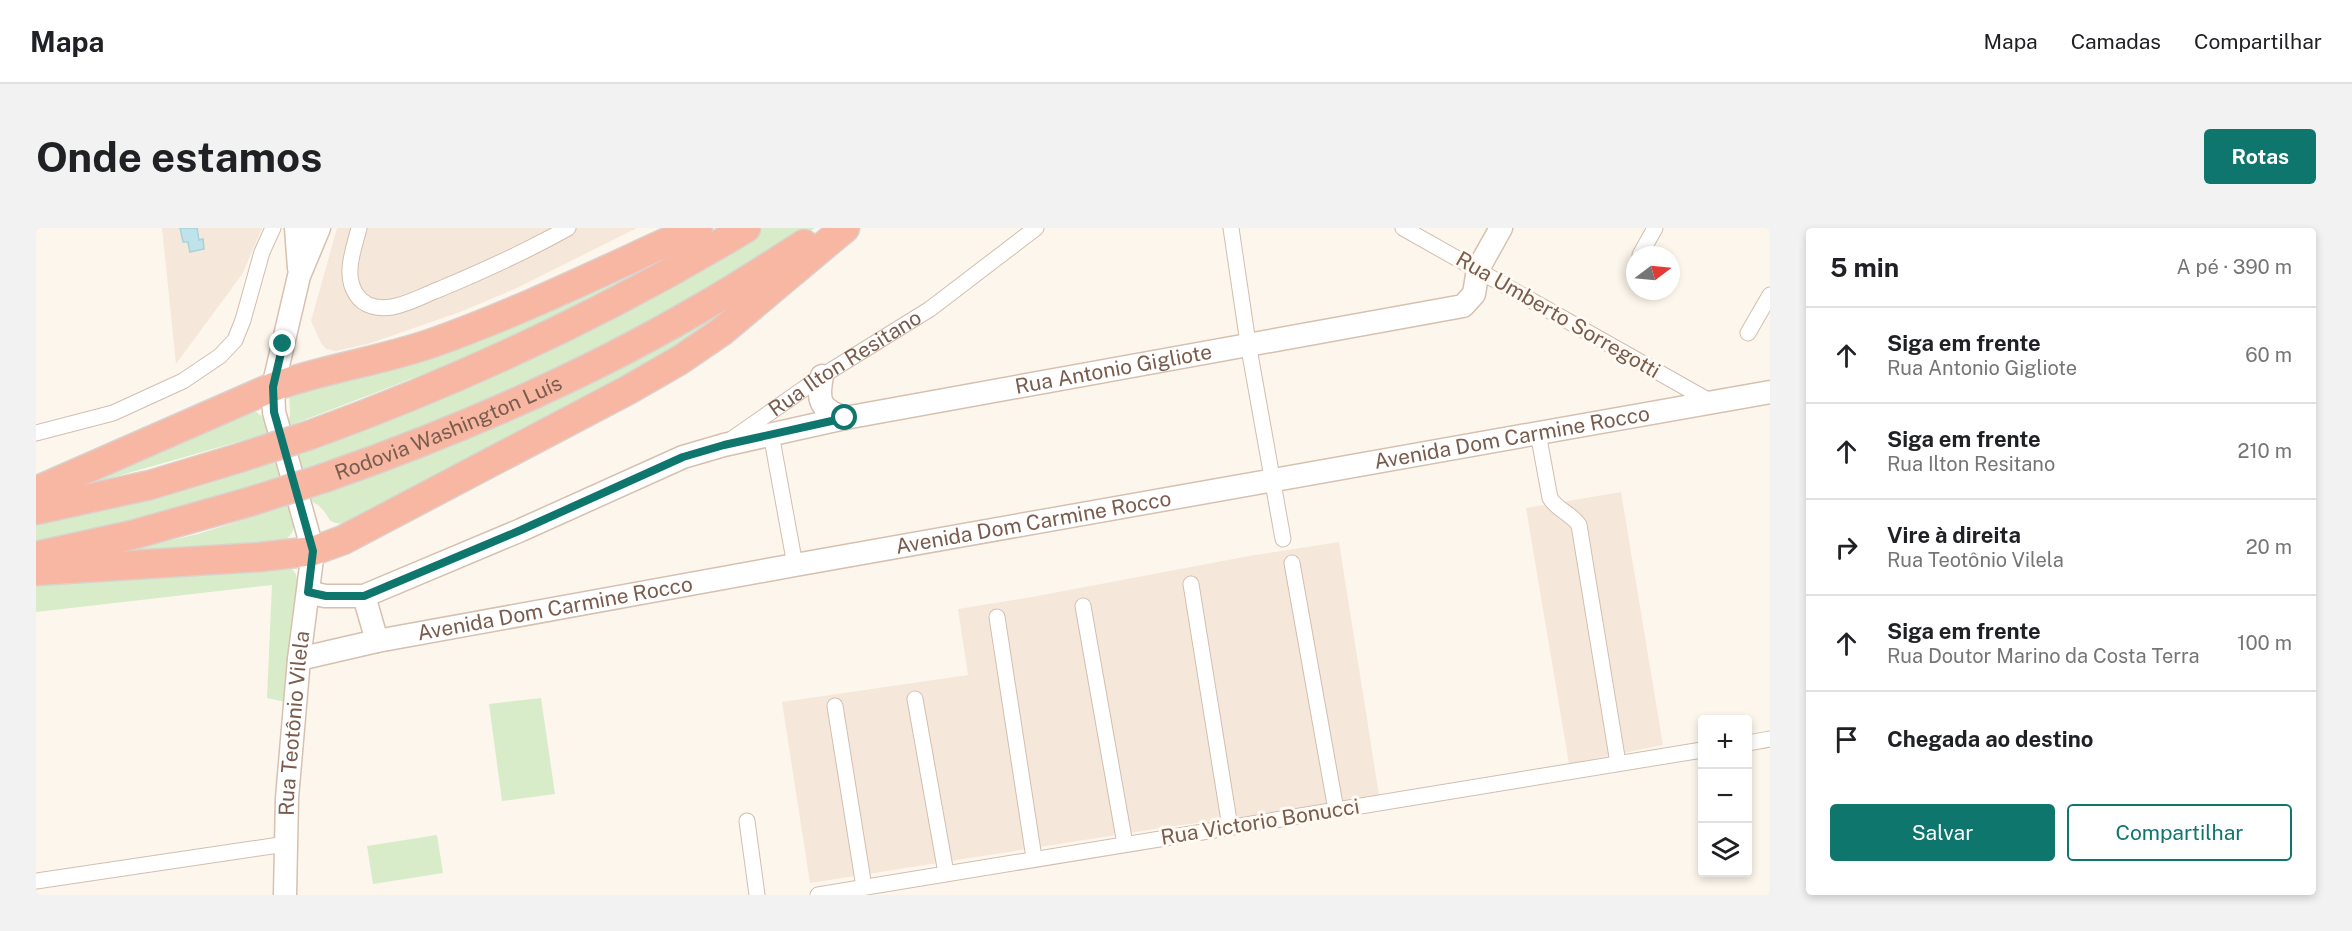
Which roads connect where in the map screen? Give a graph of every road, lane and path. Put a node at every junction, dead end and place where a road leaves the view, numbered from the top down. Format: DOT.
graph roads {
  1 [pos="273,228"];
  2 [pos="289,228"];
  3 [pos="297,228"];
  4 [pos="319,228"];
  5 [pos="359,228"];
  6 [pos="698,228"];
  7 [pos="747,228"];
  8 [pos="831,228"];
  9 [pos="845,228"];
  10 [pos="1036,228"];
  11 [pos="1231,228"];
  12 [pos="1403,228"];
  13 [pos="1501,228"];
  14 [pos="1655,228"];
  15 [pos="561,229"];
  16 [pos="1645,246"];
  17 [pos="262,252"];
  18 [pos="1478,269"];
  19 [pos="299,276"];
  20 [pos="1770,295"];
  21 [pos="1748,333"];
  22 [pos="1248,343"];
  23 [pos="822,376"];
  24 [pos="273,387"];
  25 [pos="1770,392"];
  26 [pos="1713,403"];
  27 [pos="845,418"];
  28 [pos="36,433"];
  29 [pos="1538,433"];
  30 [pos="771,434"];
  31 [pos="724,445"];
  32 [pos="1274,482"];
  33 [pos="36,491"];
  34 [pos="36,510"];
  35 [pos="1283,539"];
  36 [pos="313,551"];
  37 [pos="36,556"];
  38 [pos="1292,563"];
  39 [pos="795,565"];
  40 [pos="36,571"];
  41 [pos="1191,584"];
  42 [pos="308,592"];
  43 [pos="364,596"];
  44 [pos="1083,606"];
  45 [pos="997,617"];
  46 [pos="377,641"];
  47 [pos="299,659"];
  48 [pos="915,699"];
  49 [pos="835,706"];
  50 [pos="1770,739"];
  51 [pos="1752,742"];
  52 [pos="1698,751"];
  53 [pos="1618,763"];
  54 [pos="1336,810"];
  55 [pos="747,821"];
  56 [pos="1230,827"];
  57 [pos="286,844"];
  58 [pos="1125,844"];
  59 [pos="1034,858"];
  60 [pos="946,873"];
  61 [pos="36,881"];
  62 [pos="864,887"];
  63 [pos="285,895"];
  64 [pos="757,895"];
  65 [pos="818,895"];
  1 -- 17 [label="street"];
  2 -- 17 [label="street"];
  3 -- 19 [label="street"];
  4 -- 19 [label="street"];
  5 -- 15 [label="street"];
  6 -- 24 [label="highway"];
  7 -- 34 [label="highway, Rodovia Washington Luís, bridge"];
  8 -- 37 [label="highway, Rodovia Washington Luís, bridge"];
  9 -- 36 [label="highway"];
  10 -- 23 [label="street, Rua Ilton Resitano"];
  11 -- 22 [label="street"];
  12 -- 18 [label="street, Rua Umberto Sorregotti"];
  13 -- 18 [label="street, Rua Antonio Gigliote"];
  14 -- 16 [label="street"];
  17 -- 28 [label="street"];
  18 -- 22 [label="street, Rua Antonio Gigliote"];
  18 -- 26 [label="street, Rua Umberto Sorregotti"];
  19 -- 24 [label="street"];
  20 -- 21 [label="street"];
  22 -- 27 [label="street, Rua Antonio Gigliote"];
  22 -- 32 [label="street"];
  23 -- 27 [label="street"];
  23 -- 31 [label="street, Rua Ilton Resitano"];
  24 -- 33 [label="highway"];
  24 -- 36 [label="street"];
  25 -- 26 [label="street, Avenida Dom Carmine Rocco"];
  26 -- 29 [label="street, Avenida Dom Carmine Rocco"];
  27 -- 30 [label="street, Rua Antonio Gigliote"];
  29 -- 32 [label="street, Avenida Dom Carmine Rocco"];
  29 -- 53 [label="street"];
  30 -- 31 [label="street, Rua Antonio Gigliote"];
  30 -- 39 [label="street"];
  31 -- 43 [label="street, Rua Ilton Resitano"];
  32 -- 35 [label="street"];
  32 -- 39 [label="street, Avenida Dom Carmine Rocco"];
  36 -- 40 [label="highway"];
  36 -- 42 [label="street, Rua Teotônio Vilela"];
  38 -- 54 [label="street"];
  39 -- 46 [label="street, Avenida Dom Carmine Rocco"];
  41 -- 56 [label="street"];
  42 -- 43 [label="street, Rua Ilton Resitano"];
  42 -- 47 [label="street, Rua Teotônio Vilela"];
  43 -- 46 [label="street"];
  44 -- 58 [label="street"];
  45 -- 59 [label="street"];
  46 -- 47 [label="street, Avenida Dom Carmine Rocco"];
  47 -- 57 [label="street, Rua Teotônio Vilela"];
  48 -- 60 [label="street"];
  49 -- 62 [label="street"];
  50 -- 51 [label="street"];
  52 -- 53 [label="street, Rua Victorio Bonucci"];
  53 -- 54 [label="street, Rua Victorio Bonucci"];
  54 -- 56 [label="street, Rua Victorio Bonucci"];
  55 -- 64 [label="street"];
  56 -- 58 [label="street, Rua Victorio Bonucci"];
  57 -- 61 [label="street"];
  57 -- 63 [label="street, Rua Teotônio Vilela"];
  58 -- 59 [label="street, Rua Victorio Bonucci"];
  59 -- 60 [label="street, Rua Victorio Bonucci"];
  60 -- 62 [label="street, Rua Victorio Bonucci"];
  62 -- 65 [label="street, Rua Victorio Bonucci"];
}
